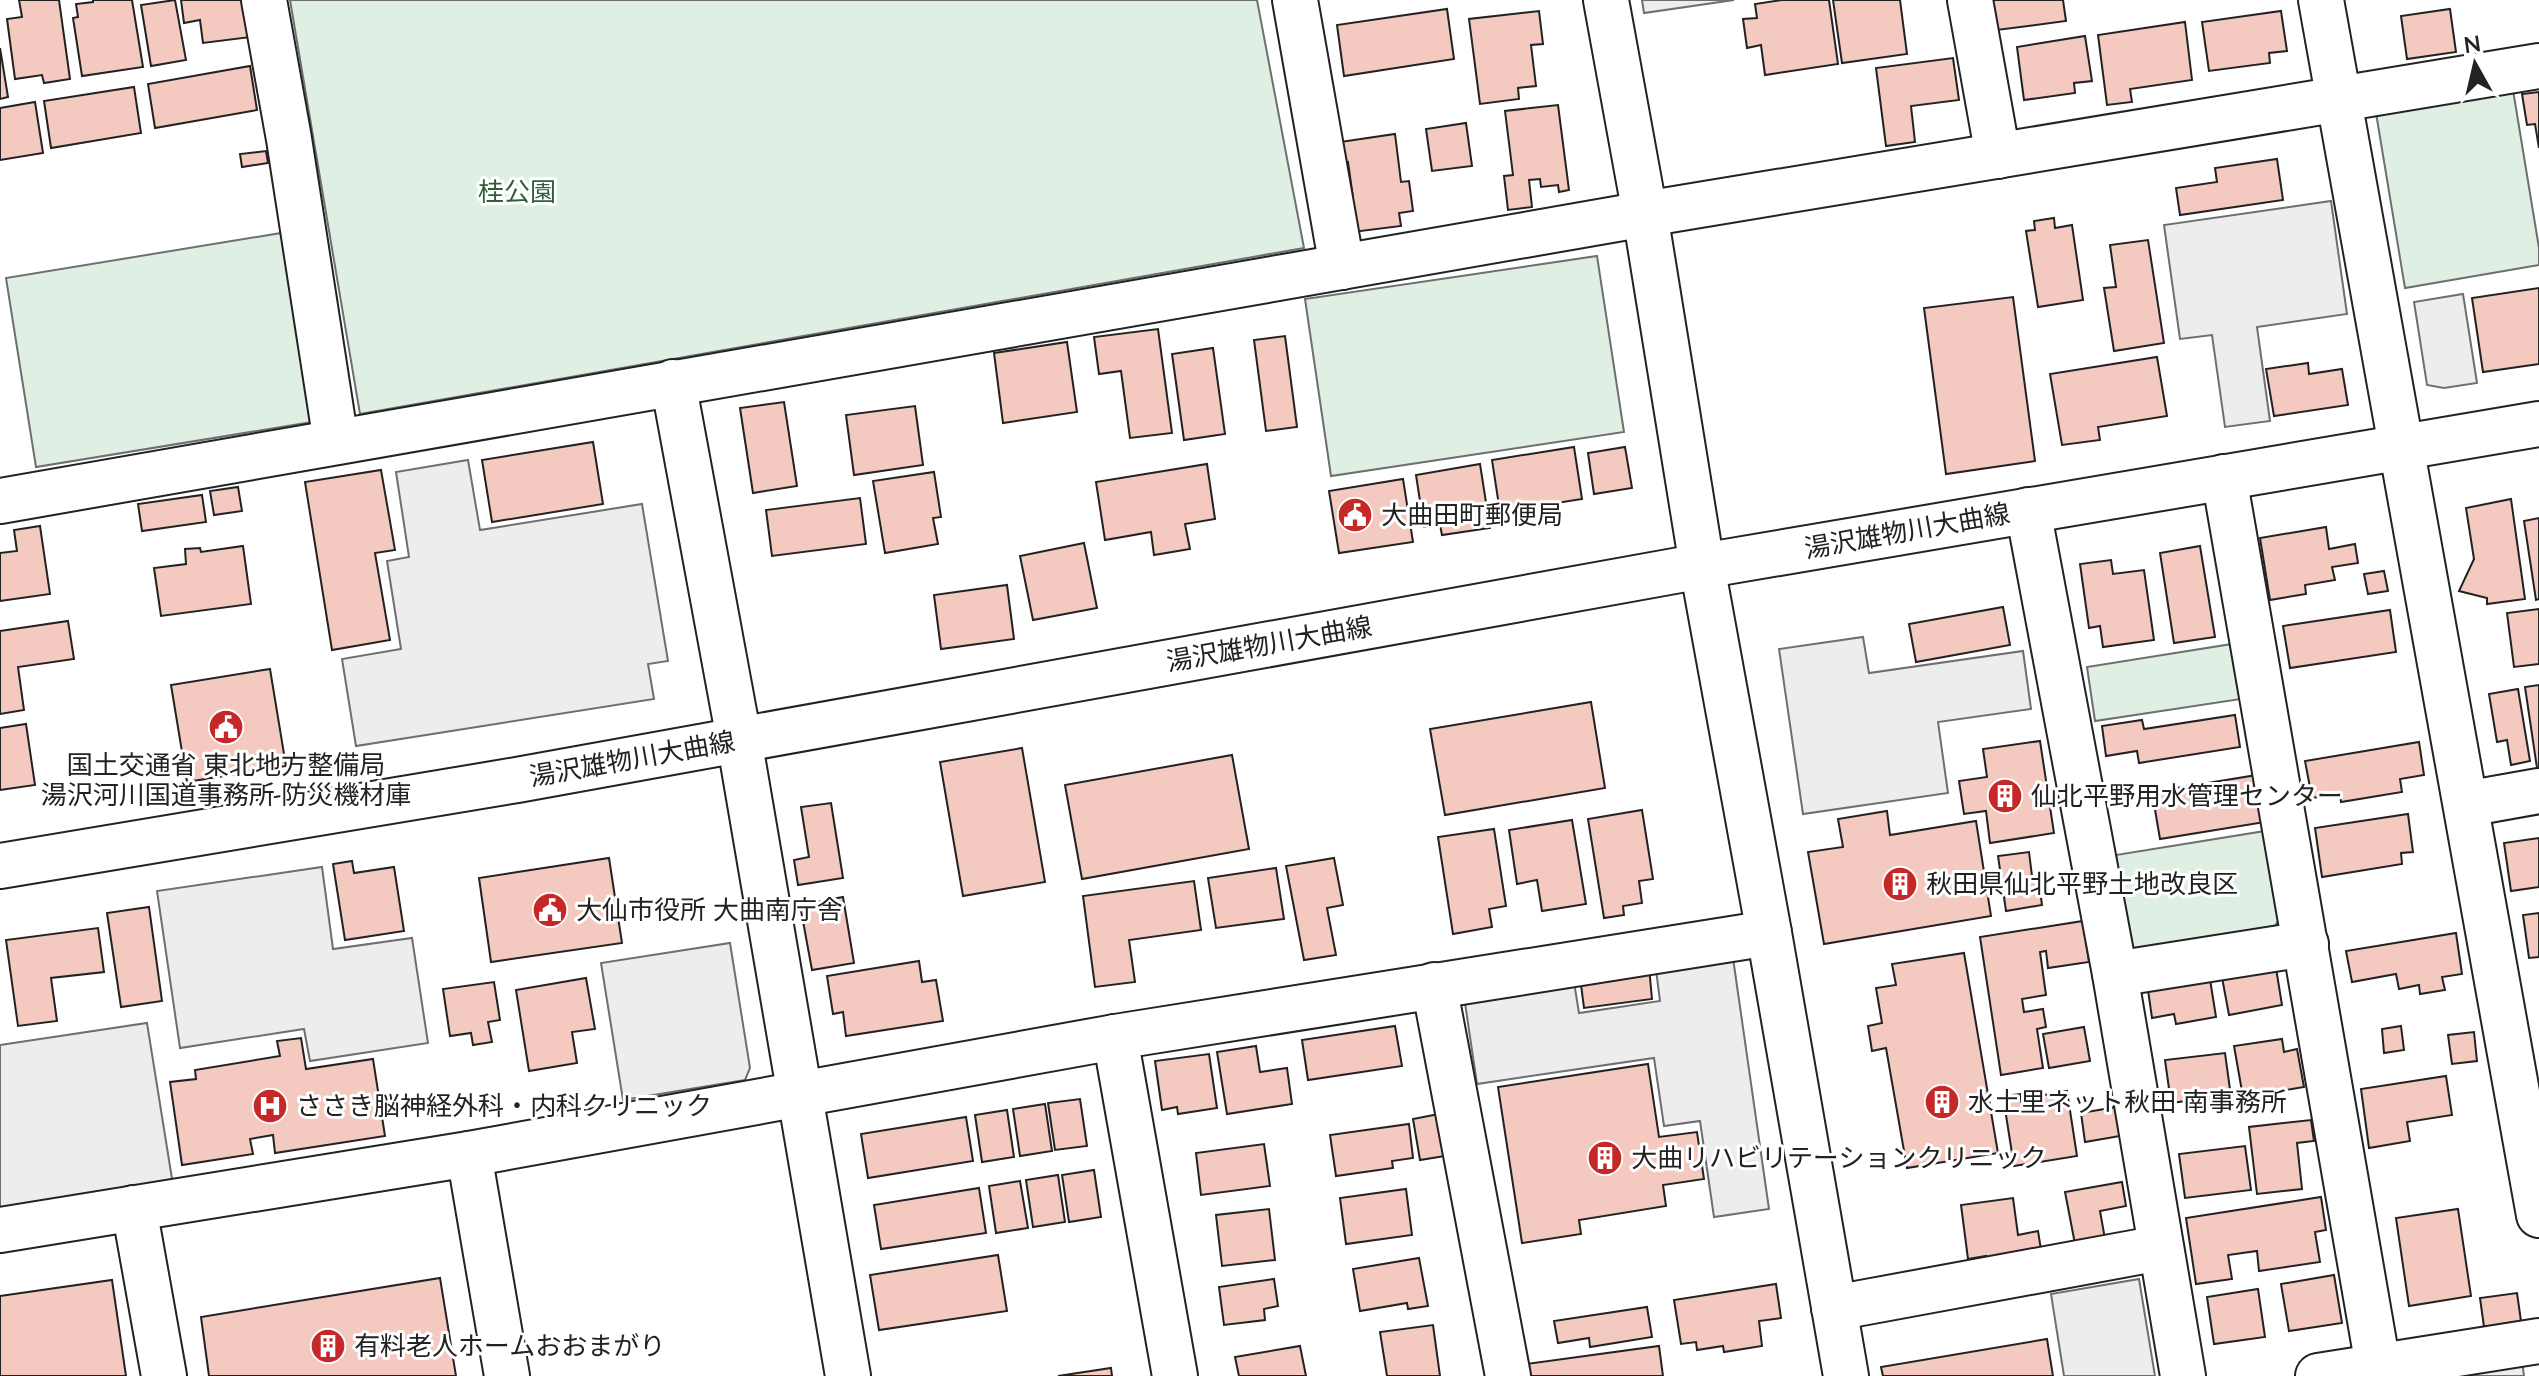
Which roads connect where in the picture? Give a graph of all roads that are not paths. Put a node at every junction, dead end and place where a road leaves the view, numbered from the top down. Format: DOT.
graph roads {
  1 [pos="264,0"];
  2 [pos="1295,0"];
  3 [pos="1606,0"];
  4 [pos="1970,0"];
  5 [pos="2321,0"];
  6 [pos="2539,66"];
  7 [pos="2338,99"];
  8 [pos="1998,156"];
  9 [pos="1645,214"];
  10 [pos="1342,267"];
  11 [pos="673,382"];
  12 [pos="2539,424"];
  13 [pos="336,442"];
  14 [pos="2401,447"];
  15 [pos="2224,477"];
  16 [pos="2,490"];
  17 [pos="2028,510"];
  18 [pos="1702,566"];
  19 [pos="739,739"];
  20 [pos="2539,791"];
  21 [pos="2466,804"];
  22 [pos="0,866"];
  23 [pos="1769,933"];
  24 [pos="2306,944"];
  25 [pos="2115,974"];
  26 [pos="1434,985"];
  27 [pos="1115,1037"];
  28 [pos="801,1095"];
  29 [pos="469,1154"];
  30 [pos="134,1208"];
  31 [pos="2539,1215"];
  32 [pos="0,1230"];
  33 [pos="2160,1248"];
  34 [pos="1834,1308"];
  35 [pos="2539,1341"];
  36 [pos="2378,1366"];
  37 [pos="164,1376"];
  38 [pos="507,1376"];
  39 [pos="848,1376"];
  40 [pos="1175,1376"];
  41 [pos="1508,1376"];
  42 [pos="1846,1376"];
  43 [pos="2183,1376"];
  44 [pos="2318,1376"];
  1 -- 13 [label="street"];
  2 -- 10 [label="street"];
  3 -- 9 [label="street"];
  4 -- 8 [label="street"];
  5 -- 7 [label="street"];
  6 -- 7 [label="street"];
  7 -- 8 [label="street"];
  7 -- 14 [label="street"];
  8 -- 9 [label="street"];
  9 -- 10 [label="street"];
  9 -- 18 [label="street"];
  10 -- 11 [label="street"];
  11 -- 13 [label="street"];
  11 -- 19 [label="street"];
  12 -- 14 [label="street, 湯沢雄物川大曲線"];
  13 -- 16 [label="street"];
  14 -- 15 [label="street, 湯沢雄物川大曲線"];
  14 -- 21 [label="street"];
  15 -- 17 [label="street, 湯沢雄物川大曲線"];
  15 -- 24 [label="street"];
  17 -- 18 [label="street, 湯沢雄物川大曲線"];
  17 -- 25 [label="street"];
  18 -- 19 [label="street, 湯沢雄物川大曲線"];
  18 -- 23 [label="street"];
  19 -- 22 [label="street, 湯沢雄物川大曲線"];
  19 -- 28 [label="street"];
  20 -- 21 [label="street"];
  21 -- 31 [label="street"];
  23 -- 26 [label="street"];
  23 -- 34 [label="street"];
  24 -- 25 [label="street"];
  24 -- 36 [label="street"];
  25 -- 33 [label="street"];
  26 -- 27 [label="street"];
  26 -- 41 [label="street"];
  27 -- 28 [label="street"];
  27 -- 40 [label="street"];
  28 -- 29 [label="street"];
  28 -- 39 [label="street"];
  29 -- 30 [label="street"];
  29 -- 38 [label="street"];
  30 -- 32 [label="street"];
  30 -- 37 [label="street"];
  33 -- 34 [label="street"];
  33 -- 43 [label="street"];
  34 -- 42 [label="street"];
  35 -- 36 [label="street"];
  36 -- 44 [label="street"];
}
